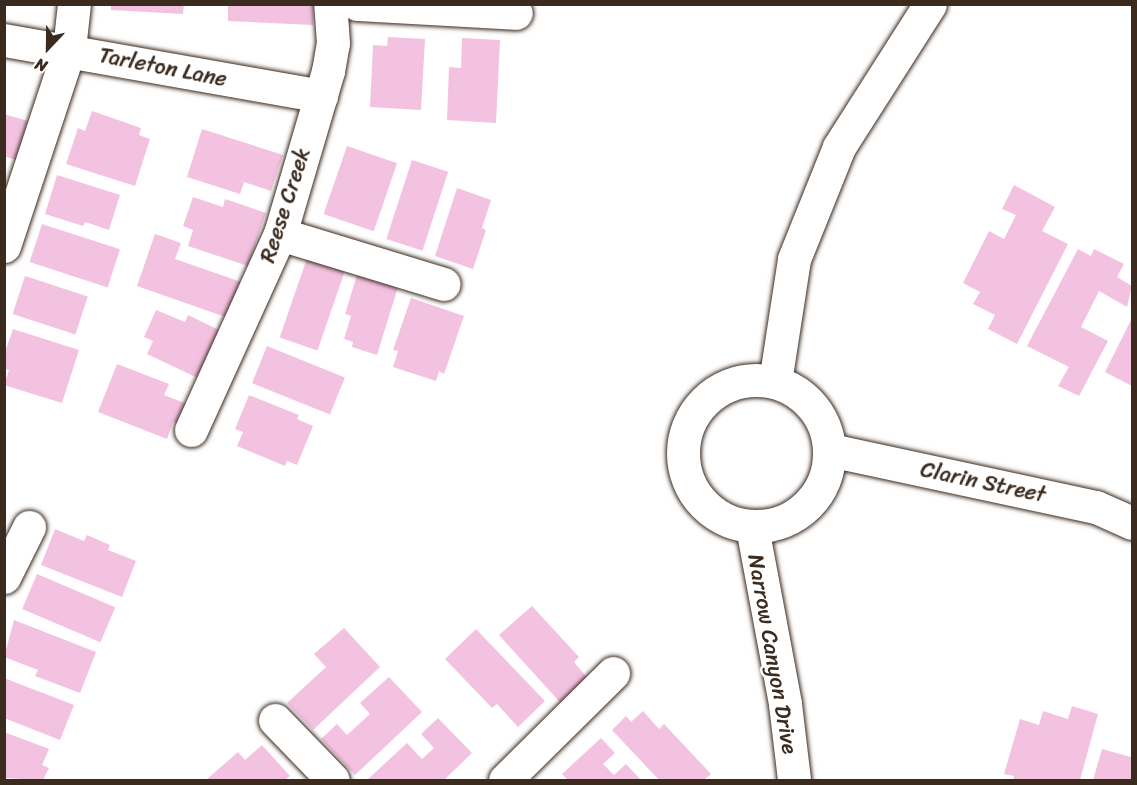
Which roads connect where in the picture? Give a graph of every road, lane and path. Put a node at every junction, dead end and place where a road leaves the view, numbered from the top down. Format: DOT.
graph roads {
  1 [pos="74,4"];
  2 [pos="330,4"];
  3 [pos="357,4"];
  4 [pos="930,4"];
  5 [pos="516,13"];
  6 [pos="4,40"];
  7 [pos="69,49"];
  8 [pos="321,96"];
  9 [pos="280,234"];
  10 [pos="4,246"];
  11 [pos="444,284"];
  12 [pos="776,382"];
  13 [pos="191,430"];
  14 [pos="830,450"];
  15 [pos="1132,523"];
  16 [pos="29,527"];
  17 [pos="752,527"];
  18 [pos="4,577"];
  19 [pos="613,674"];
  20 [pos="275,720"];
  21 [pos="333,780"];
  22 [pos="505,780"];
  23 [pos="794,780"];
  1 -- 7 [label="street"];
  2 -- 8 [label="street, Reese Creek"];
  3 -- 5 [label="street"];
  4 -- 12 [label="street"];
  6 -- 7 [label="street, Tarleton Lane"];
  7 -- 8 [label="street, Tarleton Lane"];
  7 -- 10 [label="street"];
  8 -- 9 [label="street, Reese Creek"];
  9 -- 11 [label="street"];
  9 -- 13 [label="street, Reese Creek"];
  12 -- 14 [label="street, Narrow Canyon Drive"];
  12 -- 17 [label="street, Narrow Canyon Drive"];
  14 -- 15 [label="street, Clarin Street"];
  14 -- 17 [label="street, Narrow Canyon Drive"];
  16 -- 18 [label="street"];
  17 -- 23 [label="street, Narrow Canyon Drive"];
  19 -- 22 [label="street"];
  20 -- 21 [label="street"];
}
